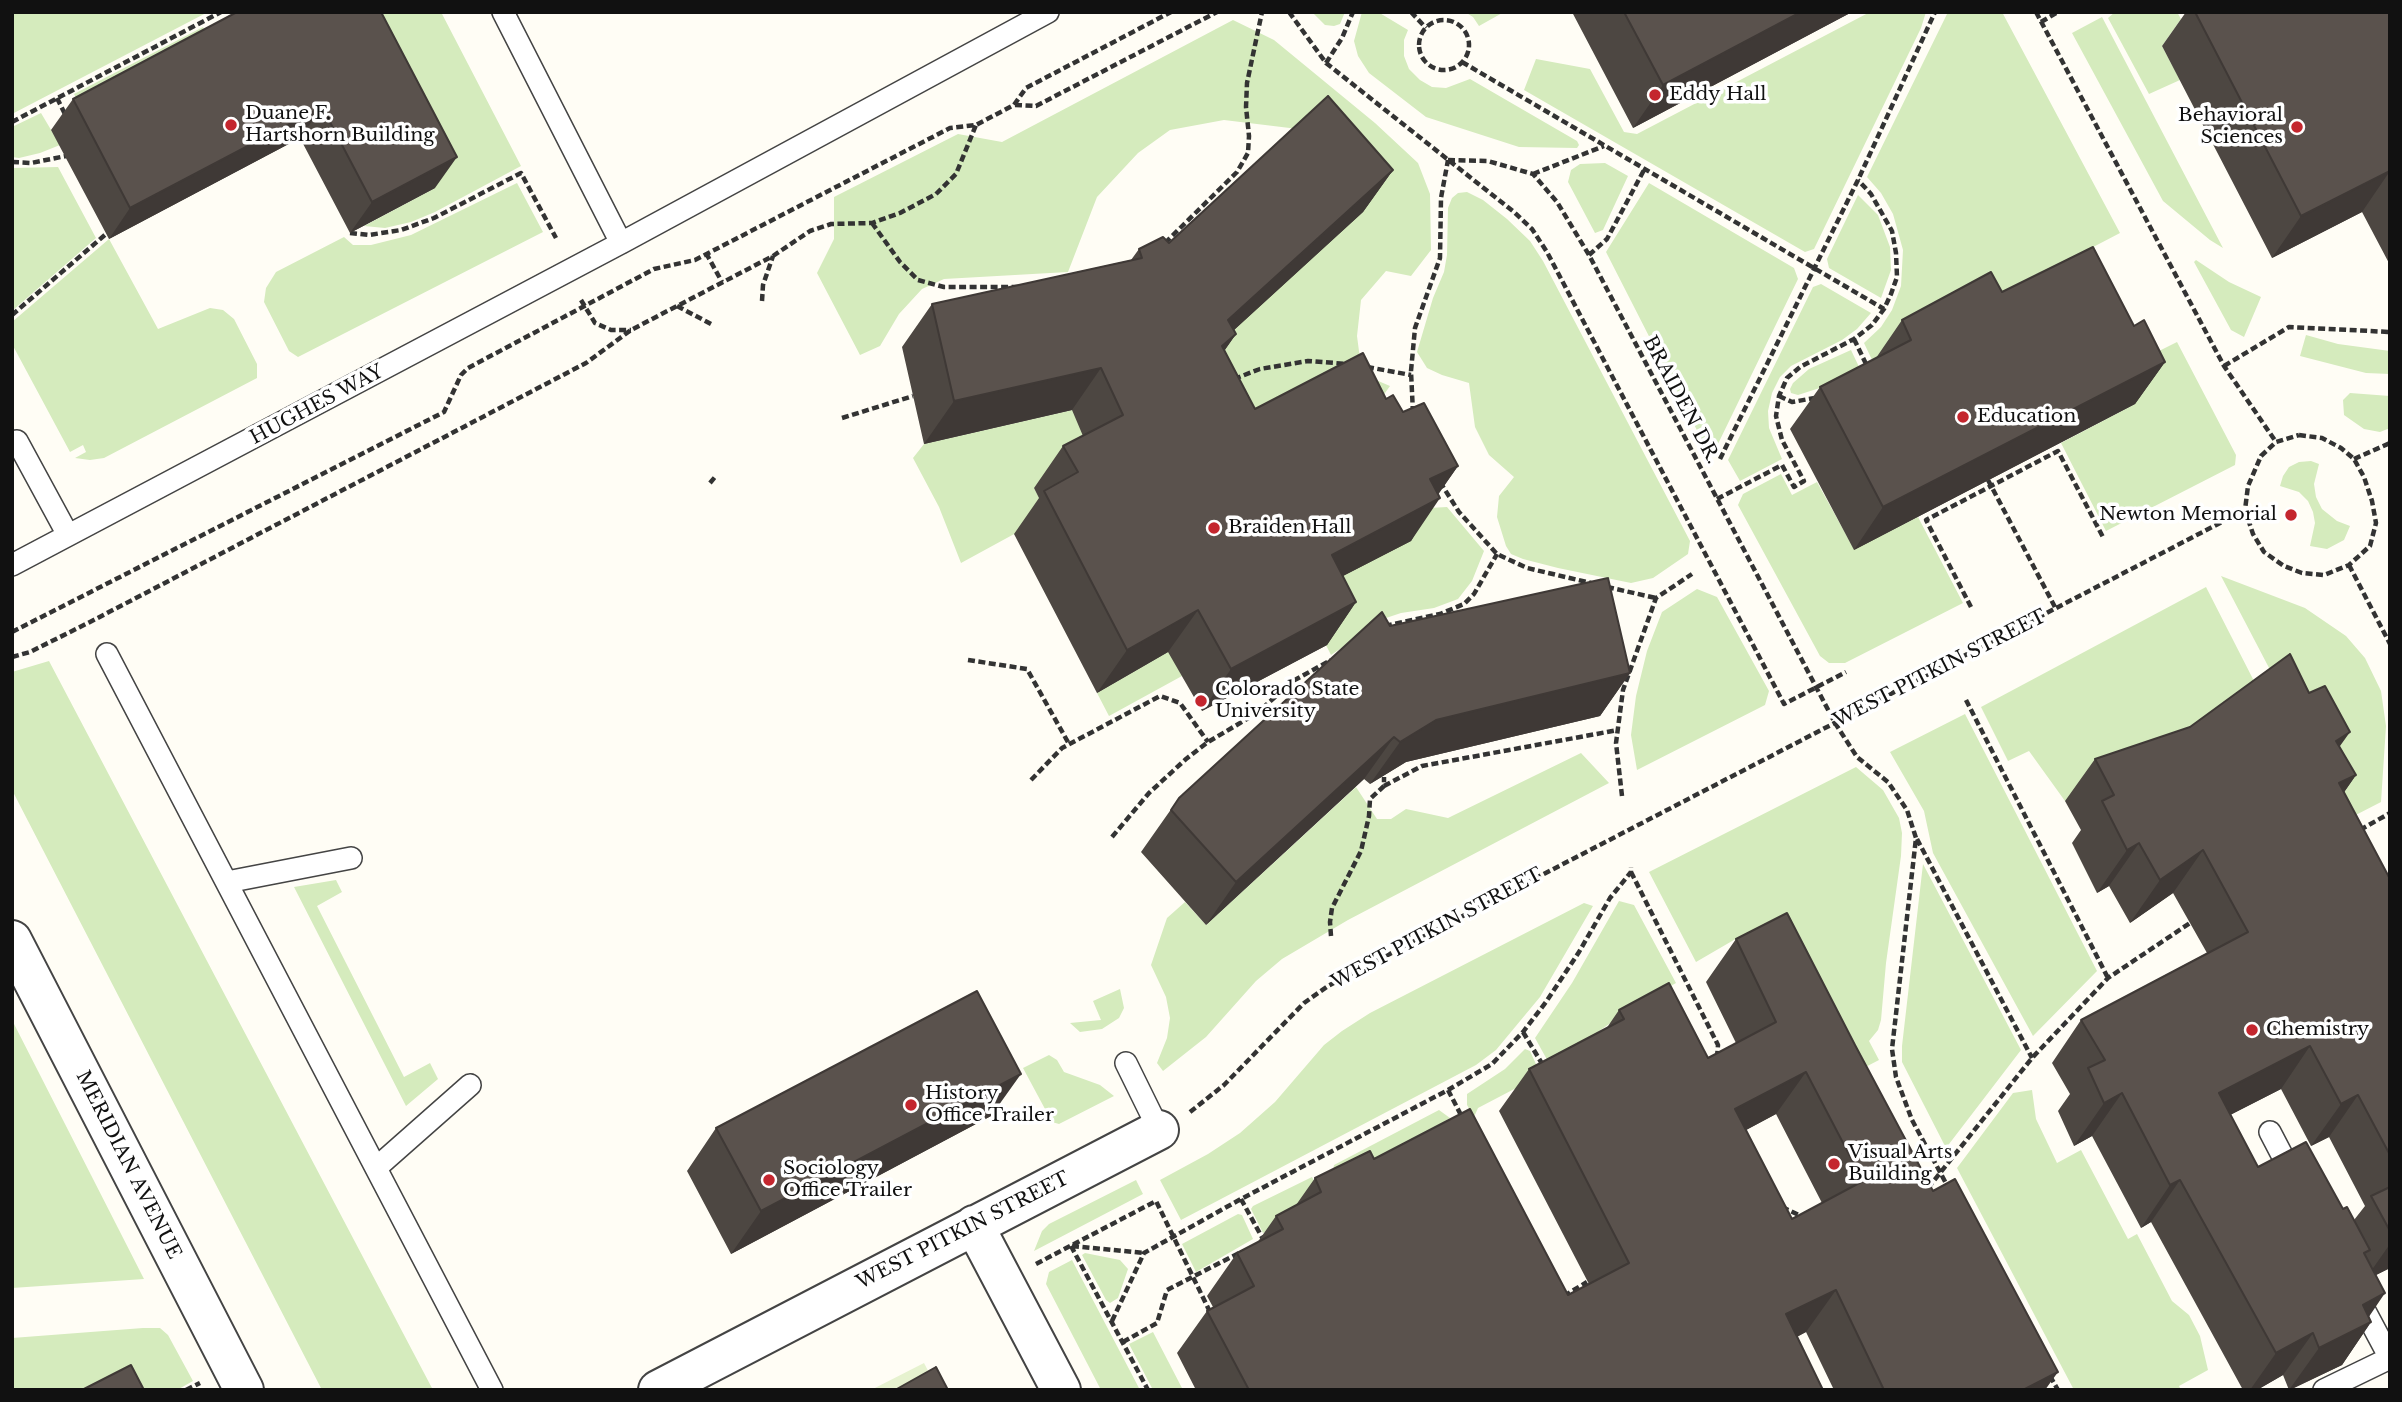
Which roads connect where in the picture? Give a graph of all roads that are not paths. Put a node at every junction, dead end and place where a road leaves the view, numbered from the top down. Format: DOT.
graph roads {
  1 [pos="503,12"];
  2 [pos="1048,12"];
  3 [pos="621,243"];
  4 [pos="17,441"];
  5 [pos="68,535"];
  6 [pos="12,565"];
  7 [pos="107,654"];
  8 [pos="351,858"];
  9 [pos="227,882"];
  10 [pos="12,940"];
  11 [pos="1126,1063"];
  12 [pos="471,1085"];
  13 [pos="1159,1129"];
  14 [pos="2270,1132"];
  15 [pos="376,1168"];
  16 [pos="2308,1203"];
  17 [pos="974,1225"];
  18 [pos="2346,1275"];
  19 [pos="2390,1358"];
  20 [pos="244,1390"];
  21 [pos="492,1390"];
  22 [pos="658,1390"];
  23 [pos="1061,1390"];
  24 [pos="2323,1390"];
  1 -- 3 [label="lane"];
  2 -- 3 [label="lane, HUGHES WAY"];
  3 -- 5 [label="lane, HUGHES WAY"];
  4 -- 5 [label="lane"];
  5 -- 6 [label="lane, HUGHES WAY"];
  7 -- 9 [label="lane"];
  8 -- 9 [label="lane"];
  9 -- 15 [label="lane"];
  10 -- 20 [label="street, MERIDIAN AVENUE"];
  11 -- 13 [label="lane"];
  12 -- 15 [label="lane"];
  13 -- 17 [label="street, WEST PITKIN STREET"];
  14 -- 16 [label="lane"];
  15 -- 21 [label="lane"];
  17 -- 22 [label="street, WEST PITKIN STREET"];
  17 -- 23 [label="street"];
  18 -- 19 [label="lane"];
  19 -- 24 [label="lane"];
}
